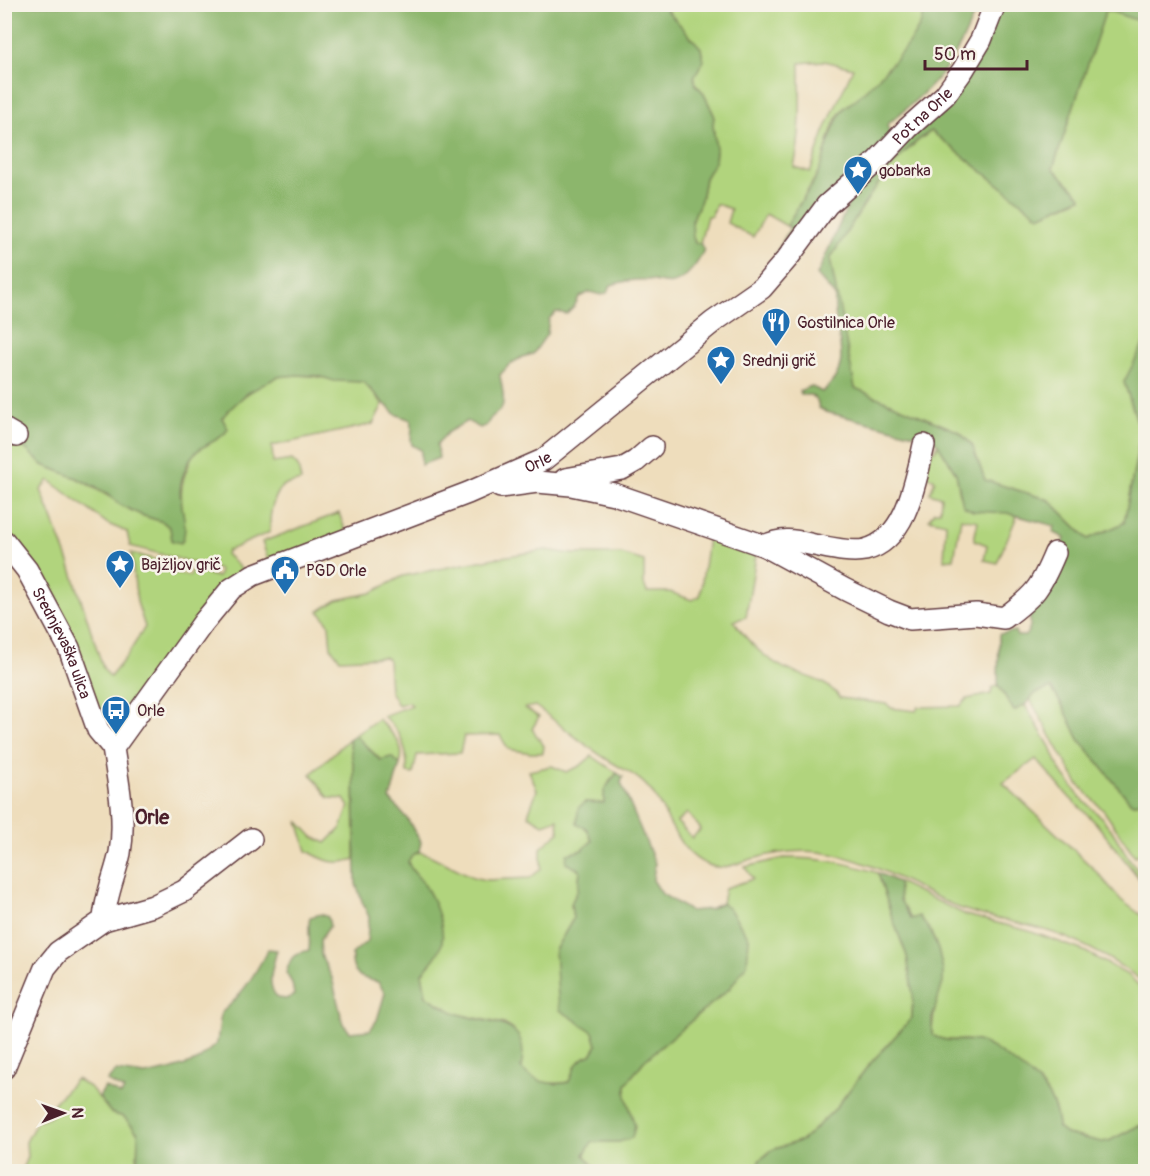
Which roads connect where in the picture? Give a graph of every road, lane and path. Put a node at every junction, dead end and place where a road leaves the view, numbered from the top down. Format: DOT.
graph roads {
  1 [pos="995,4"];
  2 [pos="878,160"];
  3 [pos="924,445"];
  4 [pos="652,447"];
  5 [pos="540,476"];
  6 [pos="4,541"];
  7 [pos="765,546"];
  8 [pos="1055,553"];
  9 [pos="112,747"];
  10 [pos="250,839"];
  11 [pos="104,920"];
  12 [pos="4,1068"];
  1 -- 2 [label="street, Pot na Orle"];
  2 -- 5 [label="street, Orle"];
  3 -- 7 [label="street"];
  4 -- 5 [label="street"];
  5 -- 7 [label="street"];
  5 -- 9 [label="street"];
  6 -- 9 [label="street, Srednjevaška ulica"];
  7 -- 8 [label="street"];
  9 -- 11 [label="street"];
  10 -- 11 [label="street"];
  11 -- 12 [label="street"];
}
